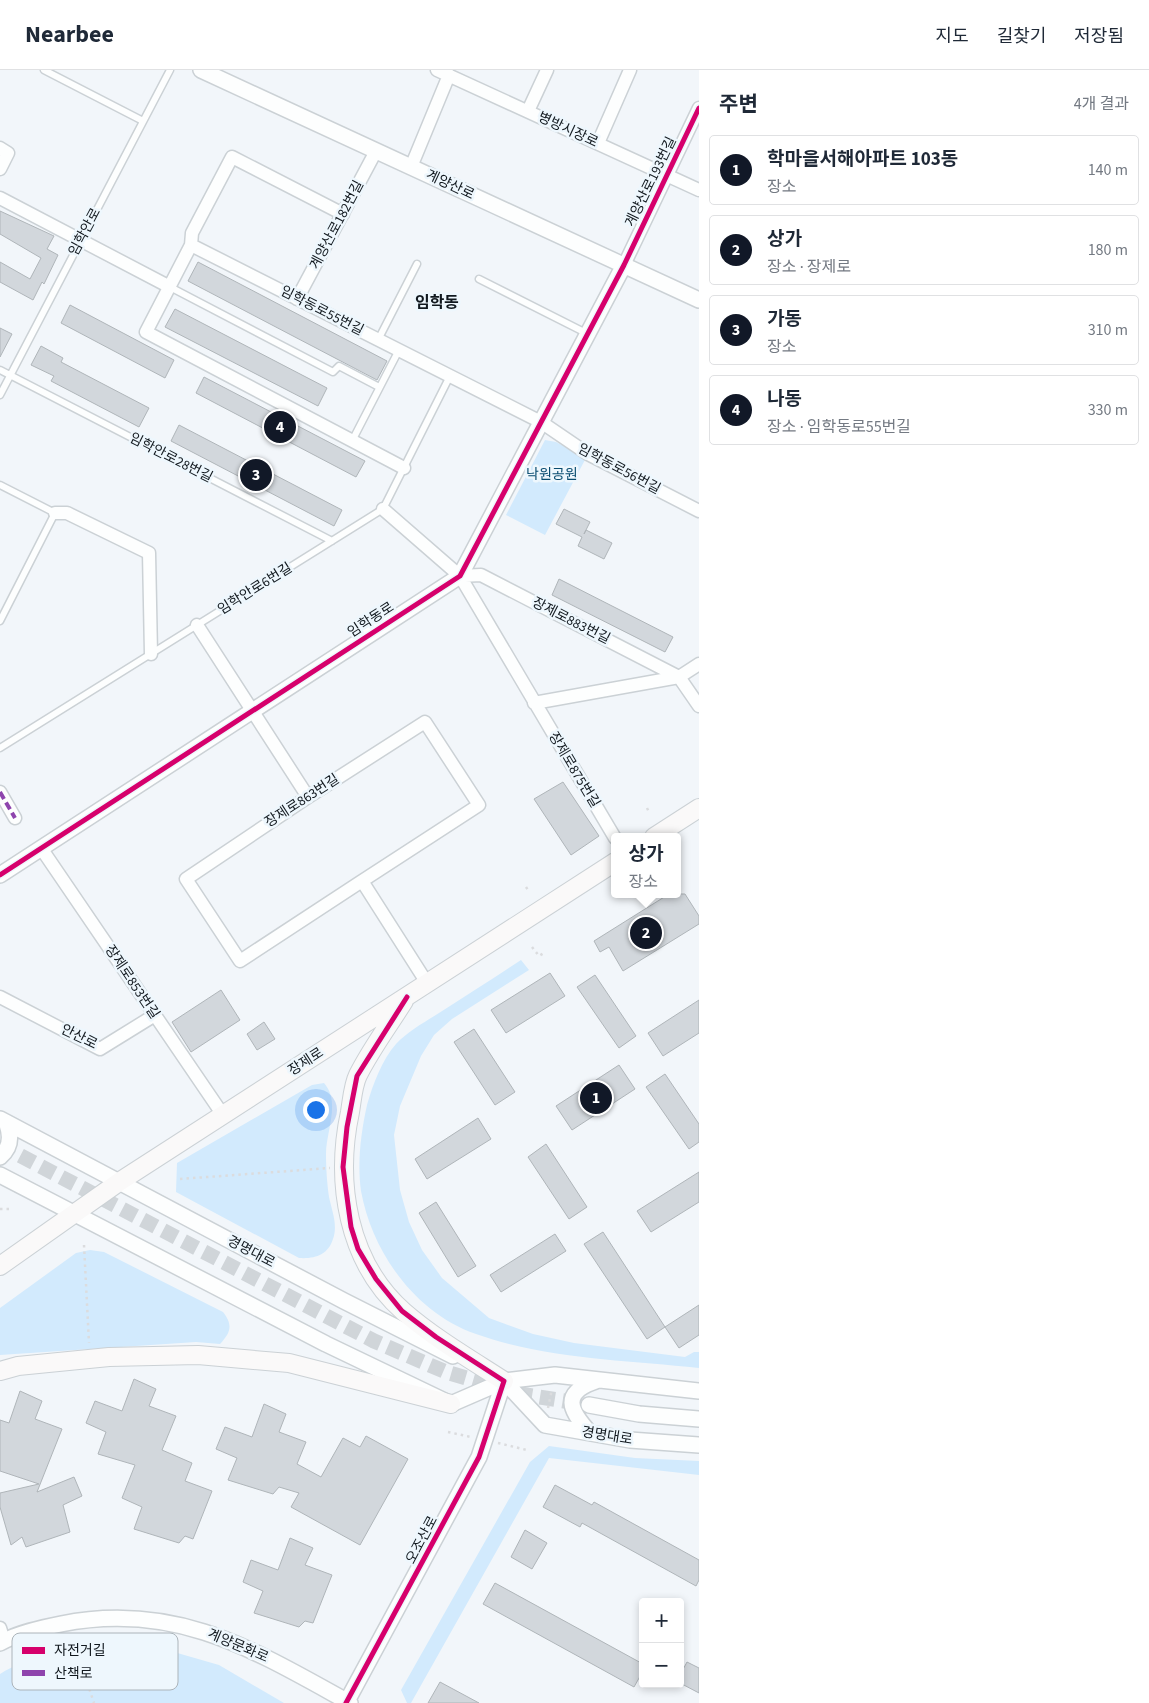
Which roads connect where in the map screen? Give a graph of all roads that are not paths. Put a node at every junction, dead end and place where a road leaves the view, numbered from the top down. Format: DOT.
graph roads {
  1 [pos="44,70"];
  2 [pos="170,70"];
  3 [pos="201,70"];
  4 [pos="547,70"];
  5 [pos="630,70"];
  6 [pos="453,74"];
  7 [pos="699,108"];
  8 [pos="528,112"];
  9 [pos="143,121"];
  10 [pos="598,144"];
  11 [pos="4,151"];
  12 [pos="376,151"];
  13 [pos="410,167"];
  14 [pos="0,169"];
  15 [pos="667,176"];
  16 [pos="699,190"];
  17 [pos="0,198"];
  18 [pos="343,214"];
  19 [pos="80,241"];
  20 [pos="191,245"];
  21 [pos="417,264"];
  22 [pos="624,265"];
  23 [pos="479,279"];
  24 [pos="170,287"];
  25 [pos="297,299"];
  26 [pos="699,300"];
  27 [pos="588,334"];
  28 [pos="378,340"];
  29 [pos="399,350"];
  30 [pos="0,370"];
  31 [pos="10,375"];
  32 [pos="450,376"];
  33 [pos="380,387"];
  34 [pos="0,395"];
  35 [pos="541,422"];
  36 [pos="352,441"];
  37 [pos="404,468"];
  38 [pos="0,484"];
  39 [pos="383,509"];
  40 [pos="699,511"];
  41 [pos="56,513"];
  42 [pos="332,541"];
  43 [pos="460,576"];
  44 [pos="0,621"];
  45 [pos="198,625"];
  46 [pos="151,654"];
  47 [pos="699,664"];
  48 [pos="679,677"];
  49 [pos="534,703"];
  50 [pos="699,706"];
  51 [pos="253,710"];
  52 [pos="0,748"];
  53 [pos="0,792"];
  54 [pos="308,796"];
  55 [pos="699,808"];
  56 [pos="15,818"];
  57 [pos="612,833"];
  58 [pos="660,833"];
  59 [pos="41,848"];
  60 [pos="611,865"];
  61 [pos="0,875"];
  62 [pos="362,881"];
  63 [pos="427,983"];
  64 [pos="0,997"];
  65 [pos="407,997"];
  66 [pos="155,1015"];
  67 [pos="223,1115"];
  68 [pos="3,1120"];
  69 [pos="0,1157"];
  70 [pos="0,1175"];
  71 [pos="119,1182"];
  72 [pos="75,1214"];
  73 [pos="0,1266"];
  74 [pos="0,1371"];
  75 [pos="504,1381"];
  76 [pos="598,1381"];
  77 [pos="699,1391"];
  78 [pos="451,1404"];
  79 [pos="589,1405"];
  80 [pos="699,1419"];
  81 [pos="590,1433"];
  82 [pos="699,1446"];
  83 [pos="19,1633"];
  84 [pos="348,1703"];
  1 -- 9 [label="lane"];
  2 -- 9 [label="lane, 임학안로"];
  3 -- 12 [label="street, 계양산로"];
  4 -- 8 [label="street"];
  5 -- 10 [label="street"];
  6 -- 8 [label="street, 병방시장로"];
  6 -- 13 [label="street"];
  7 -- 15 [label="street, 계양산로193번길"];
  8 -- 10 [label="street, 병방시장로"];
  9 -- 19 [label="lane, 임학안로"];
  10 -- 15 [label="street, 병방시장로"];
  11 -- 14 [label="street"];
  12 -- 13 [label="street, 계양산로"];
  12 -- 18 [label="street, 계양산로182번길"];
  13 -- 22 [label="street, 계양산로"];
  15 -- 16 [label="street, 병방시장로"];
  15 -- 22 [label="street, 계양산로193번길"];
  17 -- 19 [label="street"];
  18 -- 20 [label="street"];
  18 -- 25 [label="street, 계양산로182번길"];
  19 -- 24 [label="street"];
  19 -- 31 [label="lane, 임학안로"];
  20 -- 24 [label="street"];
  20 -- 25 [label="street, 임학동로55번길"];
  21 -- 28 [label="lane"];
  22 -- 26 [label="street, 계양산로"];
  22 -- 27 [label="street, 임학동로"];
  23 -- 27 [label="lane"];
  24 -- 33 [label="lane"];
  24 -- 36 [label="street"];
  25 -- 28 [label="street, 임학동로55번길"];
  27 -- 35 [label="street, 임학동로"];
  28 -- 29 [label="street, 임학동로55번길"];
  29 -- 32 [label="street, 임학동로55번길"];
  29 -- 33 [label="lane"];
  30 -- 31 [label="lane, 임학안로28번길"];
  31 -- 34 [label="lane, 임학안로"];
  31 -- 42 [label="lane, 임학안로28번길"];
  32 -- 35 [label="street, 임학동로55번길"];
  32 -- 37 [label="lane"];
  33 -- 36 [label="lane"];
  35 -- 40 [label="street, 임학동로56번길"];
  35 -- 43 [label="street, 임학동로"];
  36 -- 37 [label="street"];
  37 -- 39 [label="lane"];
  38 -- 41 [label="lane"];
  39 -- 42 [label="lane, 임학안로6번길"];
  39 -- 43 [label="street, 장제로875번길"];
  41 -- 44 [label="lane"];
  41 -- 46 [label="street"];
  42 -- 45 [label="lane, 임학안로6번길"];
  43 -- 48 [label="street, 장제로883번길"];
  43 -- 49 [label="street, 장제로875번길"];
  43 -- 51 [label="street, 임학동로"];
  45 -- 46 [label="lane, 임학안로6번길"];
  45 -- 51 [label="street"];
  46 -- 52 [label="lane, 임학안로6번길"];
  47 -- 48 [label="street"];
  48 -- 49 [label="street"];
  48 -- 50 [label="street, 장제로883번길"];
  49 -- 57 [label="street, 장제로875번길"];
  51 -- 54 [label="street"];
  51 -- 59 [label="street, 임학동로"];
  53 -- 56 [label="street"];
  54 -- 62 [label="street, 장제로863번길"];
  54 -- 62 [label="street, 장제로863번길"];
  55 -- 58 [label="main road"];
  59 -- 61 [label="street, 임학동로"];
  59 -- 66 [label="street, 장제로853번길"];
  60 -- 63 [label="main road, 장제로"];
  62 -- 63 [label="street"];
  63 -- 65 [label="main road, 장제로"];
  64 -- 66 [label="street, 안산로"];
  65 -- 67 [label="main road, 장제로"];
  65 -- 75 [label="main road"];
  66 -- 67 [label="street, 장제로853번길"];
  67 -- 71 [label="main road, 장제로"];
  68 -- 69 [label="street"];
  68 -- 71 [label="street, 경명대로"];
  70 -- 72 [label="street"];
  71 -- 72 [label="main road, 장제로"];
  71 -- 75 [label="street, 경명대로"];
  72 -- 73 [label="main road, 장제로"];
  72 -- 78 [label="street"];
  74 -- 78 [label="main road"];
  75 -- 76 [label="street"];
  75 -- 78 [label="street"];
  75 -- 81 [label="street, 경명대로"];
  75 -- 84 [label="street, 오조산로"];
  76 -- 77 [label="street"];
  76 -- 81 [label="street"];
  79 -- 80 [label="street, 경명대로"];
  81 -- 82 [label="street, 경명대로"];
  83 -- 84 [label="street, 계양문화로"];
}
